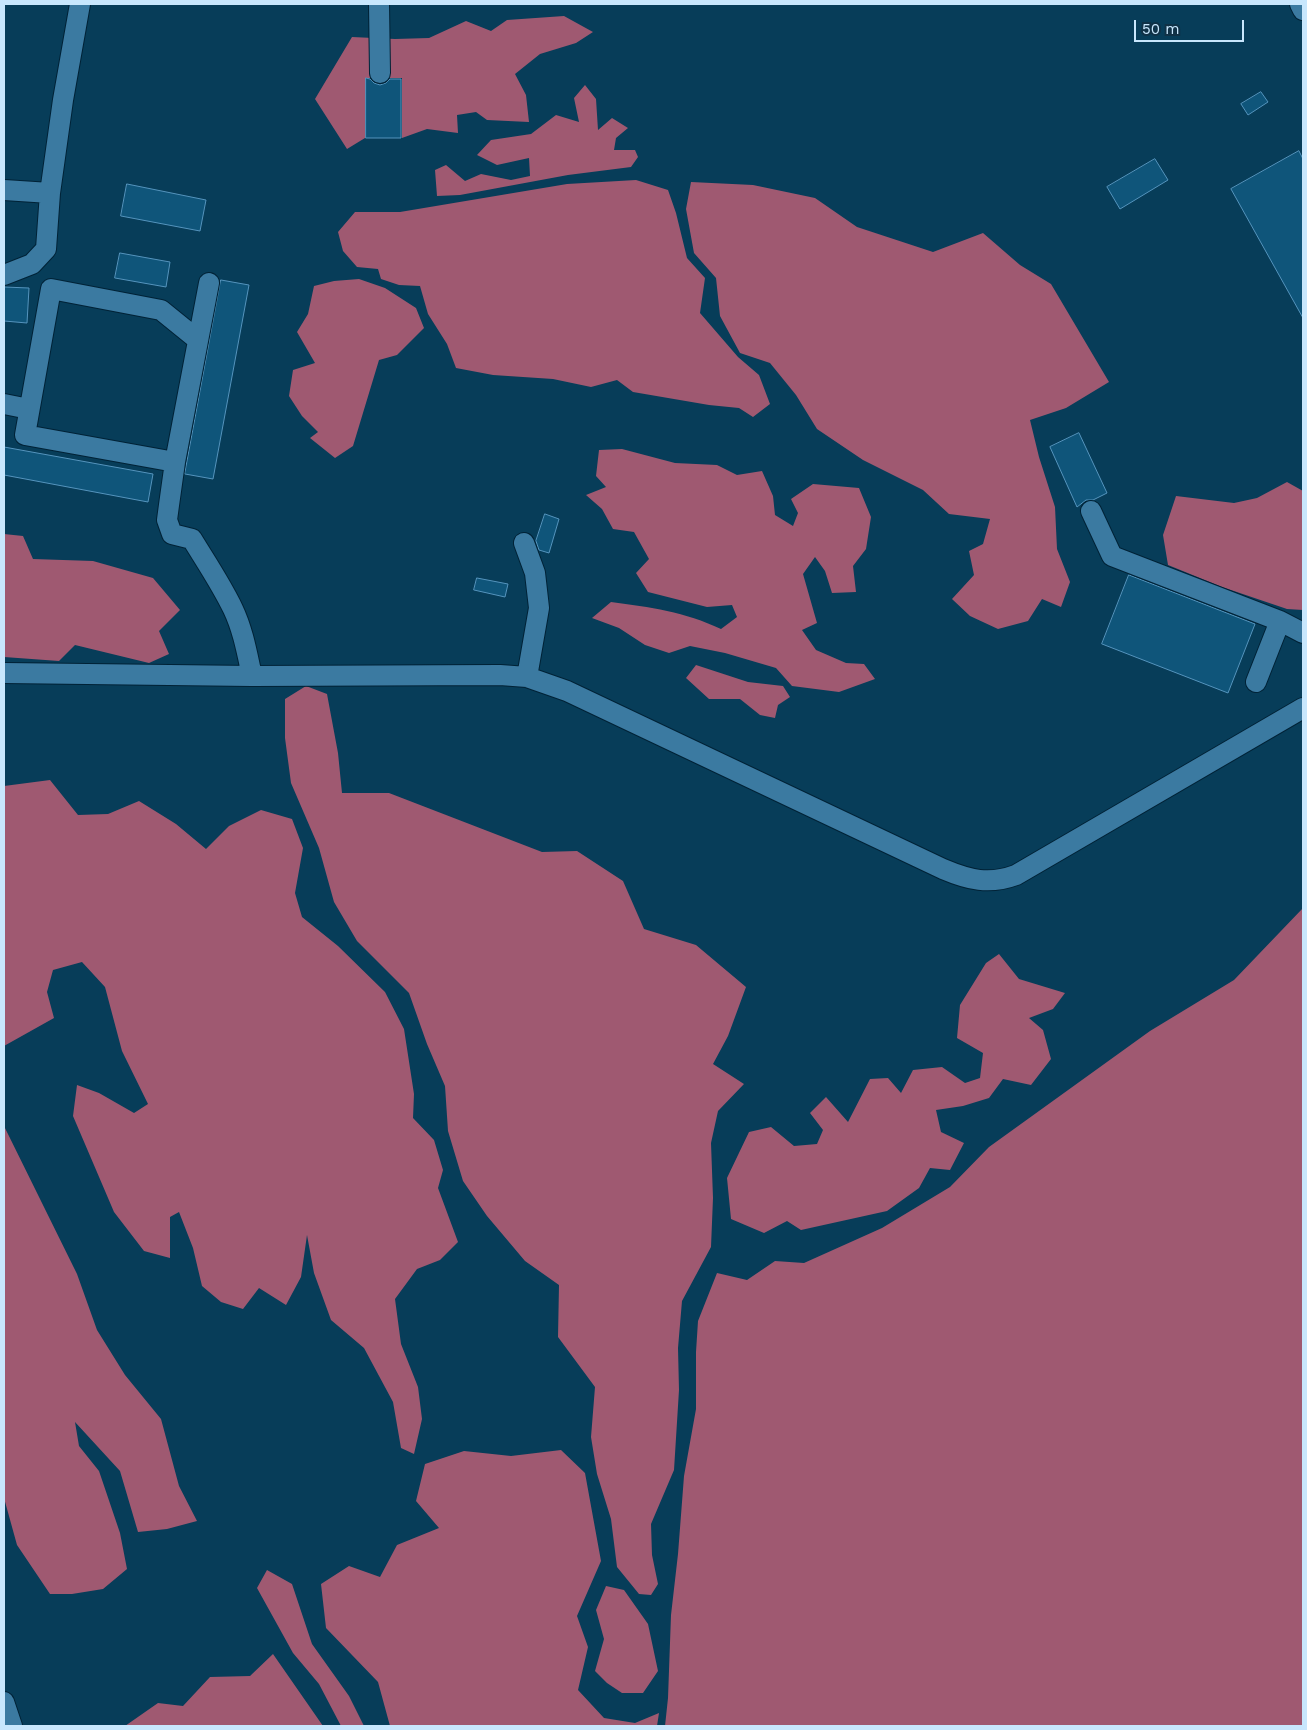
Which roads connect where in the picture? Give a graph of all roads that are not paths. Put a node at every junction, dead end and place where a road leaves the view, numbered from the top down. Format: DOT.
graph roads {
  1 [pos="80,4"];
  2 [pos="379,4"];
  3 [pos="1300,4"];
  4 [pos="1303,10"];
  5 [pos="380,73"];
  6 [pos="4,190"];
  7 [pos="50,193"];
  8 [pos="4,275"];
  9 [pos="209,282"];
  10 [pos="198,340"];
  11 [pos="4,404"];
  12 [pos="30,408"];
  13 [pos="175,462"];
  14 [pos="1091,511"];
  15 [pos="524,543"];
  16 [pos="1280,621"];
  17 [pos="1303,633"];
  18 [pos="4,673"];
  19 [pos="252,676"];
  20 [pos="527,678"];
  21 [pos="1256,682"];
  22 [pos="1303,708"];
  23 [pos="4,1702"];
  24 [pos="12,1726"];
  1 -- 7 [label="street"];
  2 -- 5 [label="street"];
  3 -- 4 [label="street"];
  6 -- 7 [label="street"];
  7 -- 8 [label="street"];
  9 -- 10 [label="street"];
  10 -- 12 [label="street"];
  10 -- 13 [label="street"];
  11 -- 12 [label="street"];
  12 -- 13 [label="street"];
  13 -- 19 [label="street"];
  14 -- 16 [label="street"];
  15 -- 20 [label="street"];
  16 -- 17 [label="street"];
  16 -- 21 [label="street"];
  18 -- 19 [label="street"];
  19 -- 20 [label="street"];
  20 -- 22 [label="street"];
  23 -- 24 [label="street"];
}
